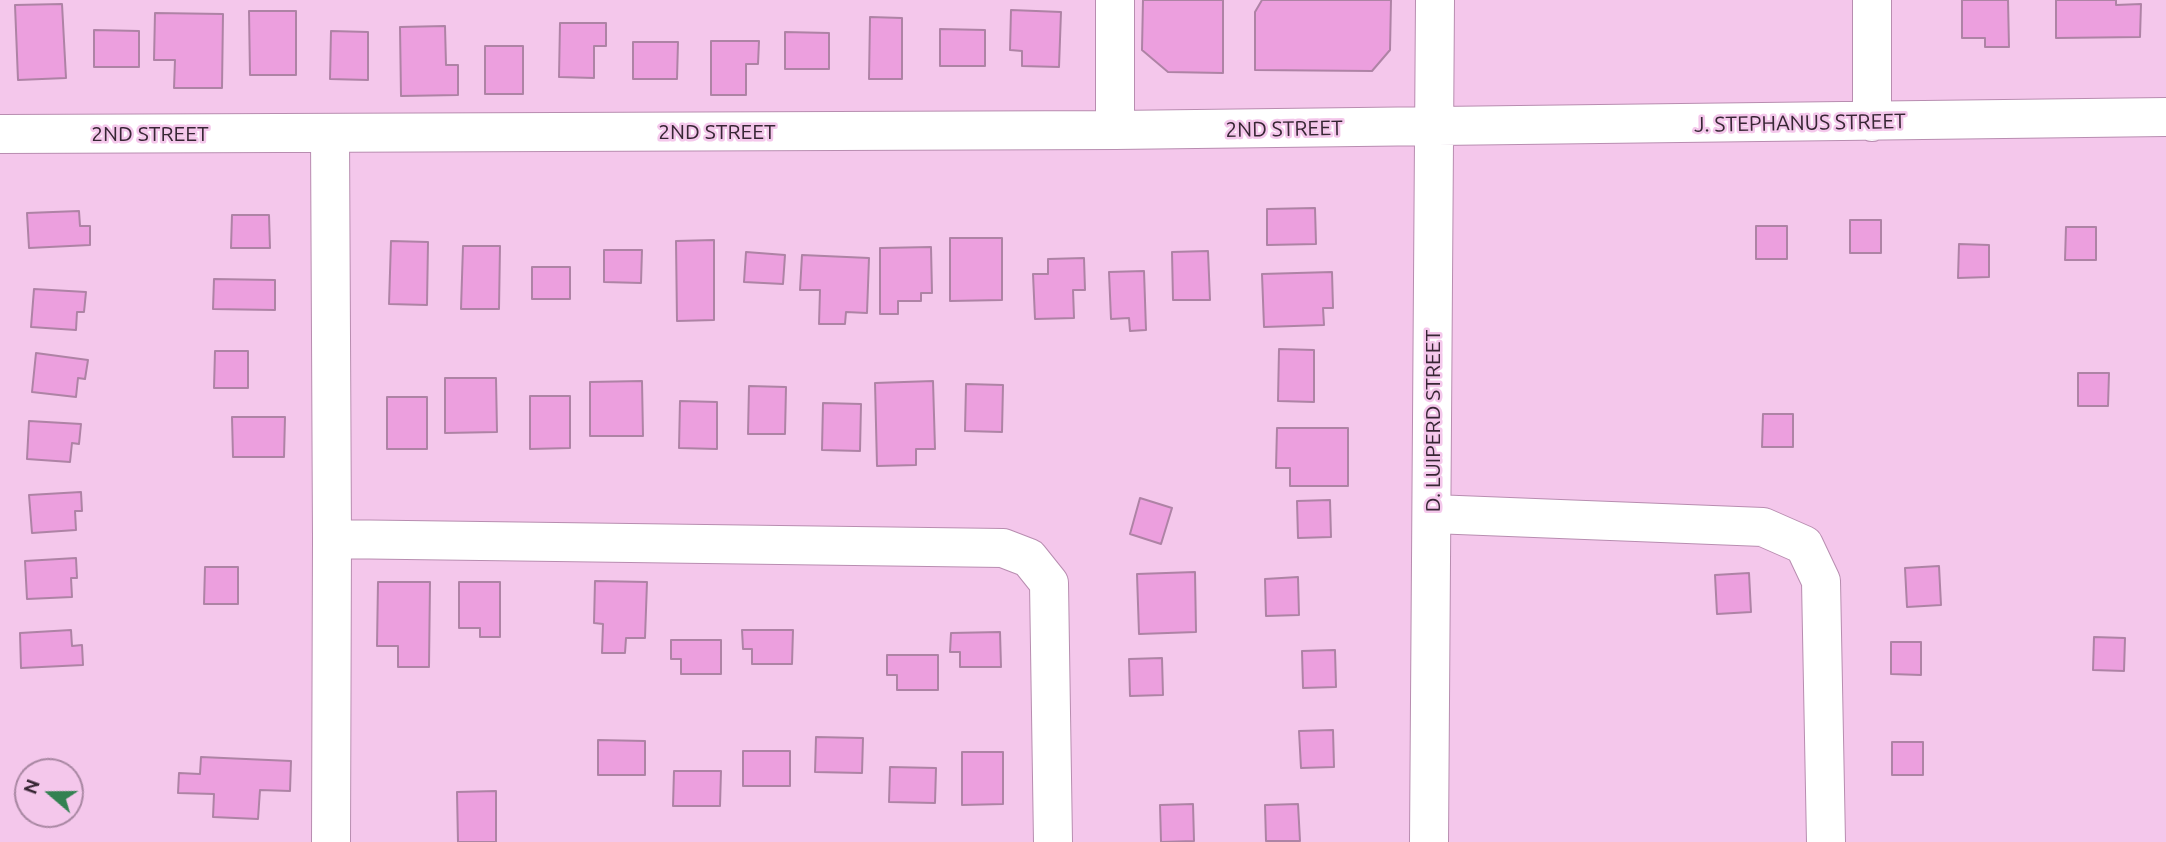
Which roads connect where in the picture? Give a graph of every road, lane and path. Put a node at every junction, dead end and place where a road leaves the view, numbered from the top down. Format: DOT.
graph roads {
  1 [pos="1115,0"];
  2 [pos="1435,0"];
  3 [pos="1872,0"];
  4 [pos="2166,117"];
  5 [pos="1872,122"];
  6 [pos="1435,127"];
  7 [pos="1115,130"];
  8 [pos="0,134"];
  9 [pos="330,134"];
  10 [pos="1433,514"];
  11 [pos="332,539"];
  12 [pos="331,842"];
  13 [pos="1053,842"];
  14 [pos="1429,842"];
  15 [pos="1826,842"];
  1 -- 7 [label="street"];
  2 -- 6 [label="street, D. LUIPERD STREET"];
  3 -- 5 [label="street"];
  4 -- 5 [label="street, J. STEPHANUS STREET"];
  5 -- 6 [label="street, J. STEPHANUS STREET"];
  6 -- 7 [label="street, 2ND STREET"];
  6 -- 10 [label="street, D. LUIPERD STREET"];
  7 -- 9 [label="street, 2ND STREET"];
  8 -- 9 [label="street, 2ND STREET"];
  9 -- 11 [label="street"];
  10 -- 14 [label="street, D. LUIPERD STREET"];
  10 -- 15 [label="street"];
  11 -- 12 [label="street"];
  11 -- 13 [label="street"];
}
